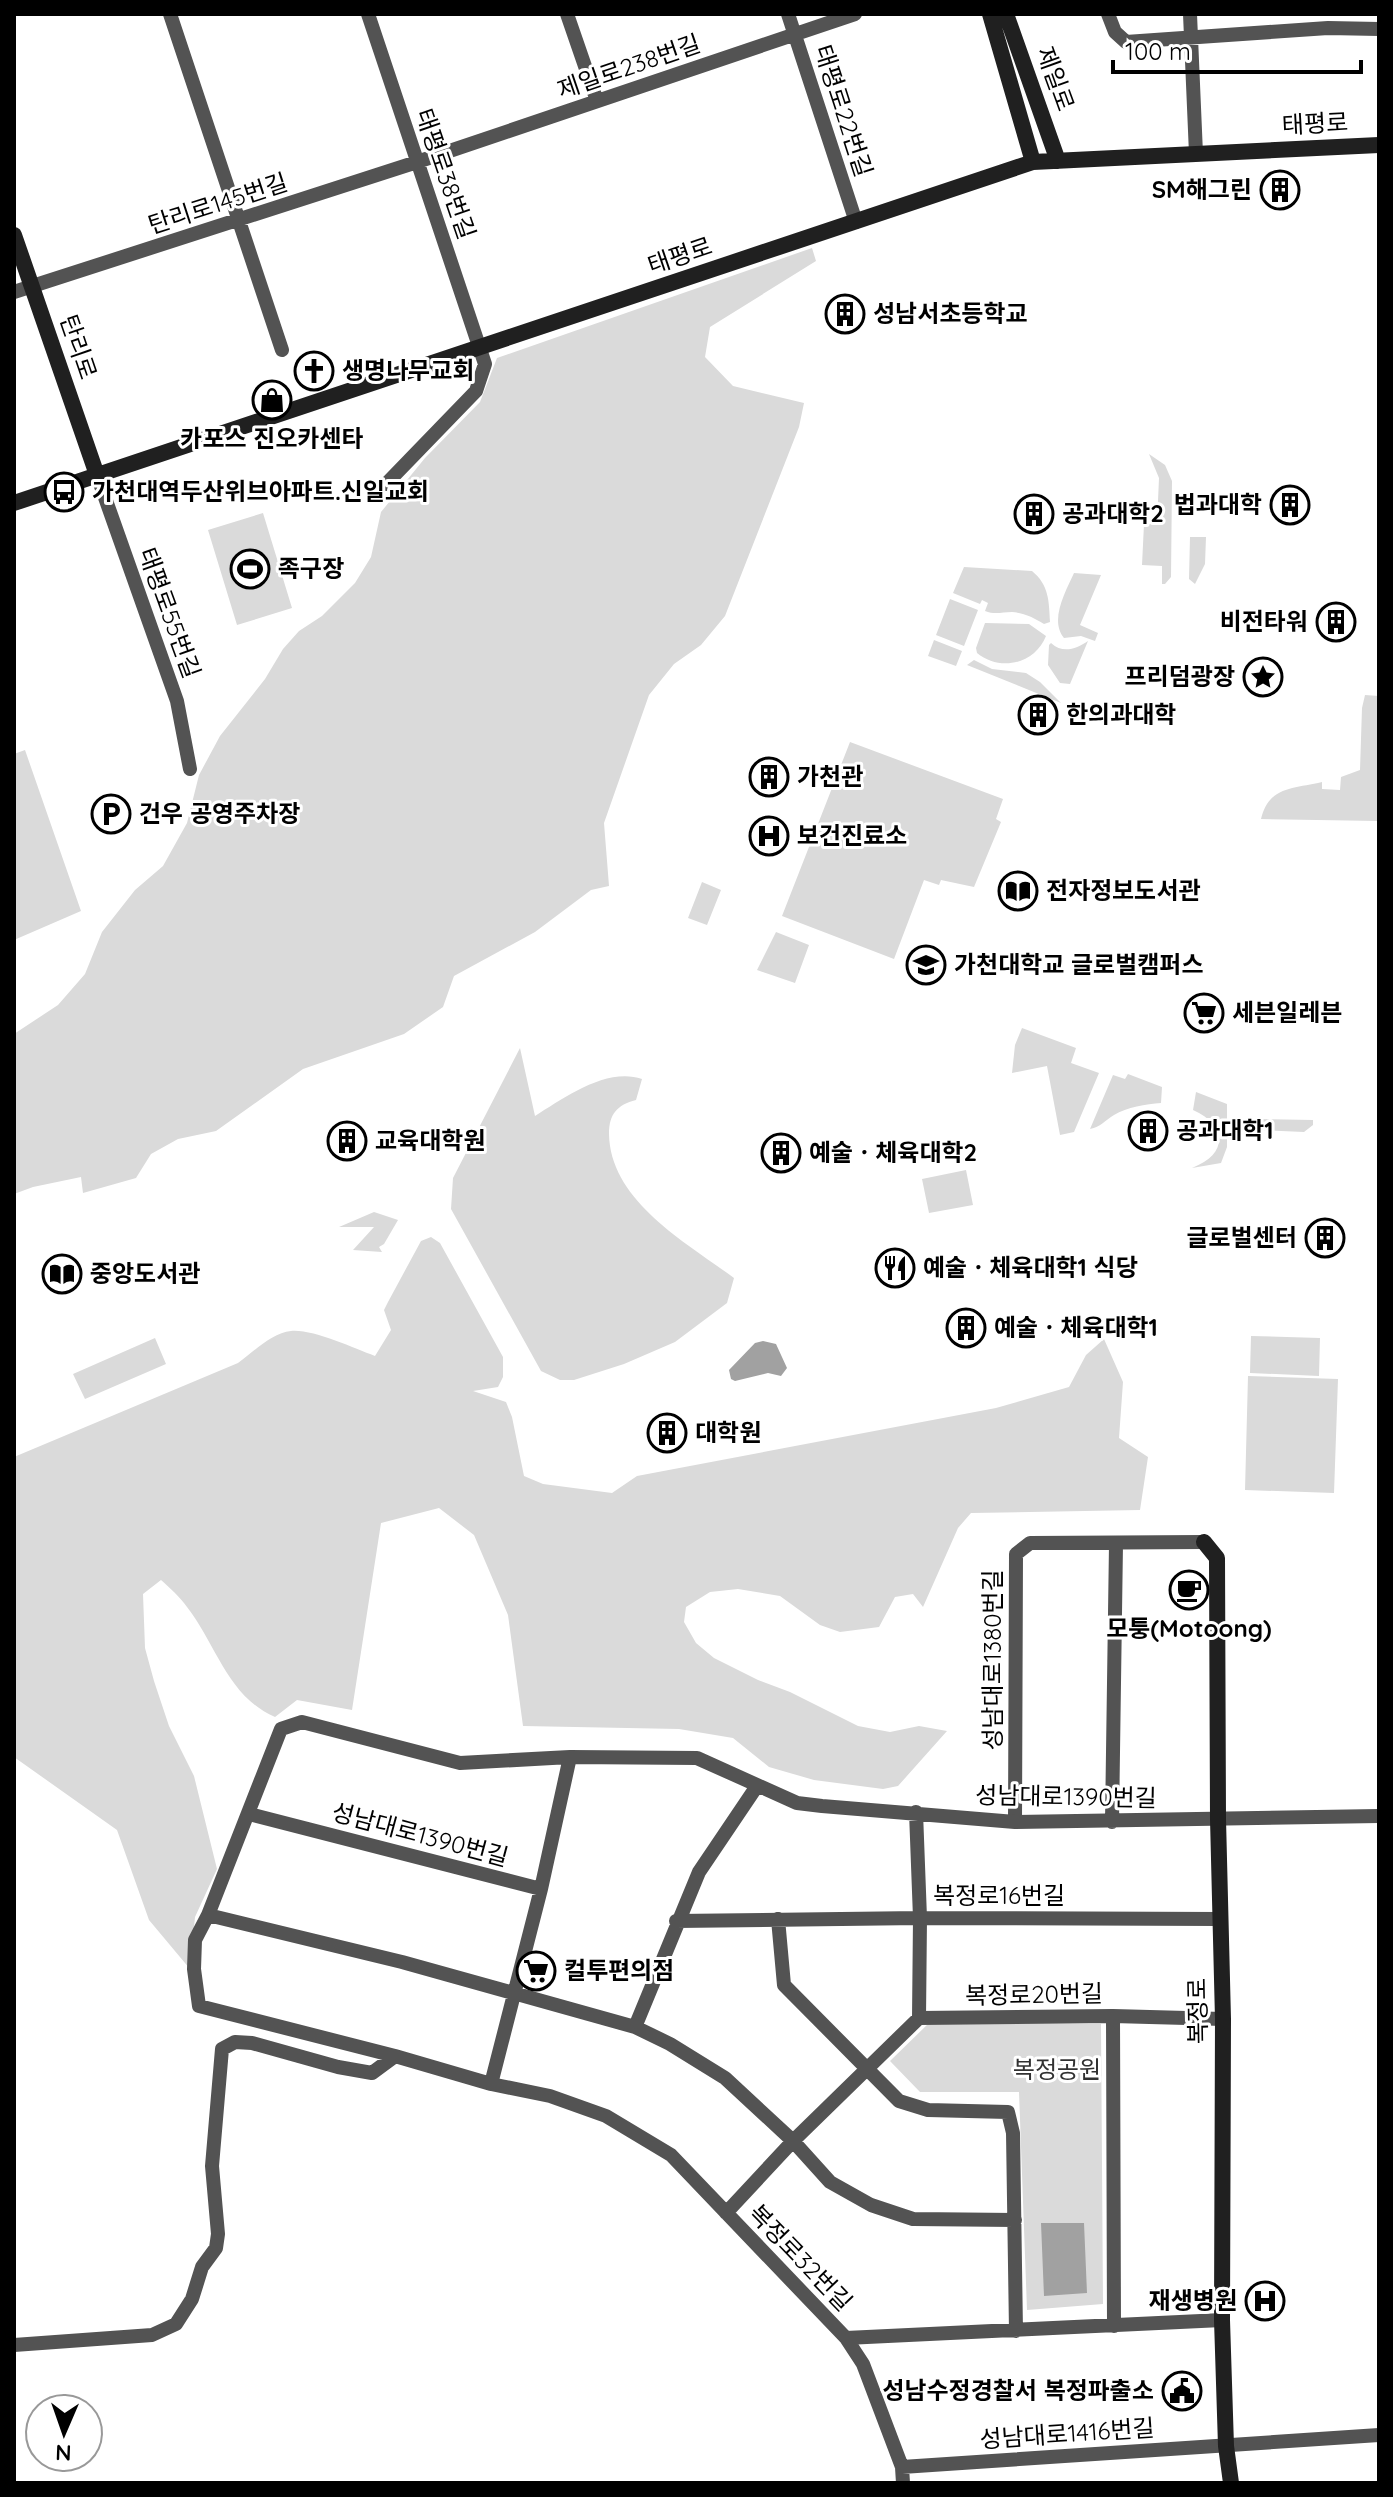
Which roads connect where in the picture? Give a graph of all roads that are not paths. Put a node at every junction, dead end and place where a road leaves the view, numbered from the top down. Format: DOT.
graph roads {
  1 [pos="170,14"];
  2 [pos="368,14"];
  3 [pos="567,14"];
  4 [pos="788,14"];
  5 [pos="855,14"];
  6 [pos="990,14"];
  7 [pos="1006,14"];
  8 [pos="1108,14"];
  9 [pos="1190,14"];
  10 [pos="1379,29"];
  11 [pos="795,34"];
  12 [pos="1191,37"];
  13 [pos="597,101"];
  14 [pos="1379,145"];
  15 [pos="1196,154"];
  16 [pos="1058,161"];
  17 [pos="417,162"];
  18 [pos="1033,162"];
  19 [pos="239,220"];
  20 [pos="856,222"];
  21 [pos="14,235"];
  22 [pos="32,287"];
  23 [pos="14,292"];
  24 [pos="482,348"];
  25 [pos="282,350"];
  26 [pos="97,475"];
  27 [pos="386,484"];
  28 [pos="14,503"];
  29 [pos="190,769"];
  30 [pos="1204,1542"];
  31 [pos="1116,1544"];
  32 [pos="570,1757"];
  33 [pos="757,1786"];
  34 [pos="916,1812"];
  35 [pos="249,1814"];
  36 [pos="1379,1816"];
  37 [pos="1218,1819"];
  38 [pos="1015,1822"];
  39 [pos="1112,1822"];
  40 [pos="541,1889"];
  41 [pos="208,1915"];
  42 [pos="920,1918"];
  43 [pos="778,1919"];
  44 [pos="1220,1919"];
  45 [pos="676,1921"];
  46 [pos="515,1994"];
  47 [pos="199,2006"];
  48 [pos="1113,2016"];
  49 [pos="919,2018"];
  50 [pos="1223,2019"];
  51 [pos="635,2027"];
  52 [pos="395,2056"];
  53 [pos="865,2069"];
  54 [pos="491,2084"];
  55 [pos="793,2141"];
  56 [pos="726,2213"];
  57 [pos="1015,2220"];
  58 [pos="1222,2320"];
  59 [pos="1114,2326"];
  60 [pos="1016,2331"];
  61 [pos="846,2338"];
  62 [pos="14,2345"];
  63 [pos="1379,2435"];
  64 [pos="1226,2446"];
  65 [pos="902,2467"];
  66 [pos="903,2483"];
  67 [pos="1231,2483"];
  1 -- 19 [label="street"];
  2 -- 17 [label="street, 태평로38번길"];
  3 -- 13 [label="street"];
  4 -- 11 [label="street, 태평로22번길"];
  5 -- 11 [label="street, 제일로238번길"];
  6 -- 18 [label="main road, 제일로"];
  7 -- 16 [label="main road, 제일로"];
  8 -- 12 [label="street"];
  9 -- 12 [label="street"];
  10 -- 12 [label="street"];
  11 -- 13 [label="street, 제일로238번길"];
  11 -- 20 [label="street, 태평로22번길"];
  12 -- 15 [label="street"];
  13 -- 17 [label="street, 제일로238번길"];
  14 -- 15 [label="main road, 태평로"];
  15 -- 16 [label="main road, 태평로"];
  16 -- 18 [label="main road, 태평로"];
  17 -- 19 [label="street, 탄리로145번길"];
  17 -- 24 [label="street, 태평로38번길"];
  18 -- 20 [label="main road, 태평로"];
  19 -- 22 [label="street, 탄리로145번길"];
  19 -- 25 [label="street"];
  20 -- 24 [label="main road, 태평로"];
  21 -- 22 [label="main road, 탄리로"];
  22 -- 23 [label="street, 탄리로145번길"];
  22 -- 26 [label="main road, 탄리로"];
  24 -- 26 [label="main road, 태평로"];
  24 -- 27 [label="street"];
  26 -- 28 [label="main road, 태평로"];
  26 -- 29 [label="street, 태평로55번길"];
  30 -- 31 [label="street, 성남대로1380번길"];
  30 -- 37 [label="main road, 복정로"];
  31 -- 38 [label="street, 성남대로1380번길"];
  31 -- 39 [label="street"];
  32 -- 33 [label="street, 성남대로1390번길"];
  32 -- 35 [label="street, 성남대로1390번길"];
  32 -- 40 [label="street"];
  33 -- 34 [label="street, 성남대로1390번길"];
  33 -- 45 [label="street"];
  34 -- 38 [label="street, 성남대로1390번길"];
  34 -- 42 [label="street"];
  35 -- 40 [label="street, 성남대로1390번길"];
  35 -- 41 [label="street, 성남대로1390번길"];
  36 -- 37 [label="street, 성남대로1390번길"];
  37 -- 39 [label="street, 성남대로1390번길"];
  37 -- 44 [label="main road, 복정로"];
  38 -- 39 [label="street, 성남대로1390번길"];
  40 -- 46 [label="street"];
  41 -- 46 [label="street"];
  41 -- 47 [label="street, 성남대로1390번길"];
  42 -- 43 [label="street, 복정로16번길"];
  42 -- 44 [label="street, 복정로16번길"];
  42 -- 49 [label="street"];
  43 -- 45 [label="street, 복정로16번길"];
  43 -- 53 [label="street"];
  44 -- 50 [label="main road, 복정로"];
  45 -- 51 [label="street"];
  46 -- 51 [label="street"];
  46 -- 54 [label="street"];
  47 -- 52 [label="street, 복정로32번길"];
  48 -- 49 [label="street, 복정로20번길"];
  48 -- 50 [label="street, 복정로20번길"];
  48 -- 59 [label="street"];
  49 -- 53 [label="street"];
  50 -- 58 [label="main road, 복정로"];
  51 -- 55 [label="street"];
  52 -- 54 [label="street, 복정로32번길"];
  52 -- 62 [label="street"];
  53 -- 55 [label="street"];
  53 -- 57 [label="street"];
  54 -- 56 [label="street, 복정로32번길"];
  55 -- 56 [label="street"];
  55 -- 57 [label="street"];
  56 -- 61 [label="street, 복정로32번길"];
  57 -- 60 [label="street"];
  58 -- 59 [label="street, 복정로32번길"];
  58 -- 64 [label="main road, 복정로"];
  59 -- 60 [label="street, 복정로32번길"];
  60 -- 61 [label="street, 복정로32번길"];
  61 -- 65 [label="street"];
  63 -- 64 [label="street, 성남대로1416번길"];
  64 -- 65 [label="street, 성남대로1416번길"];
  64 -- 67 [label="main road, 복정로"];
  65 -- 66 [label="street"];
}
